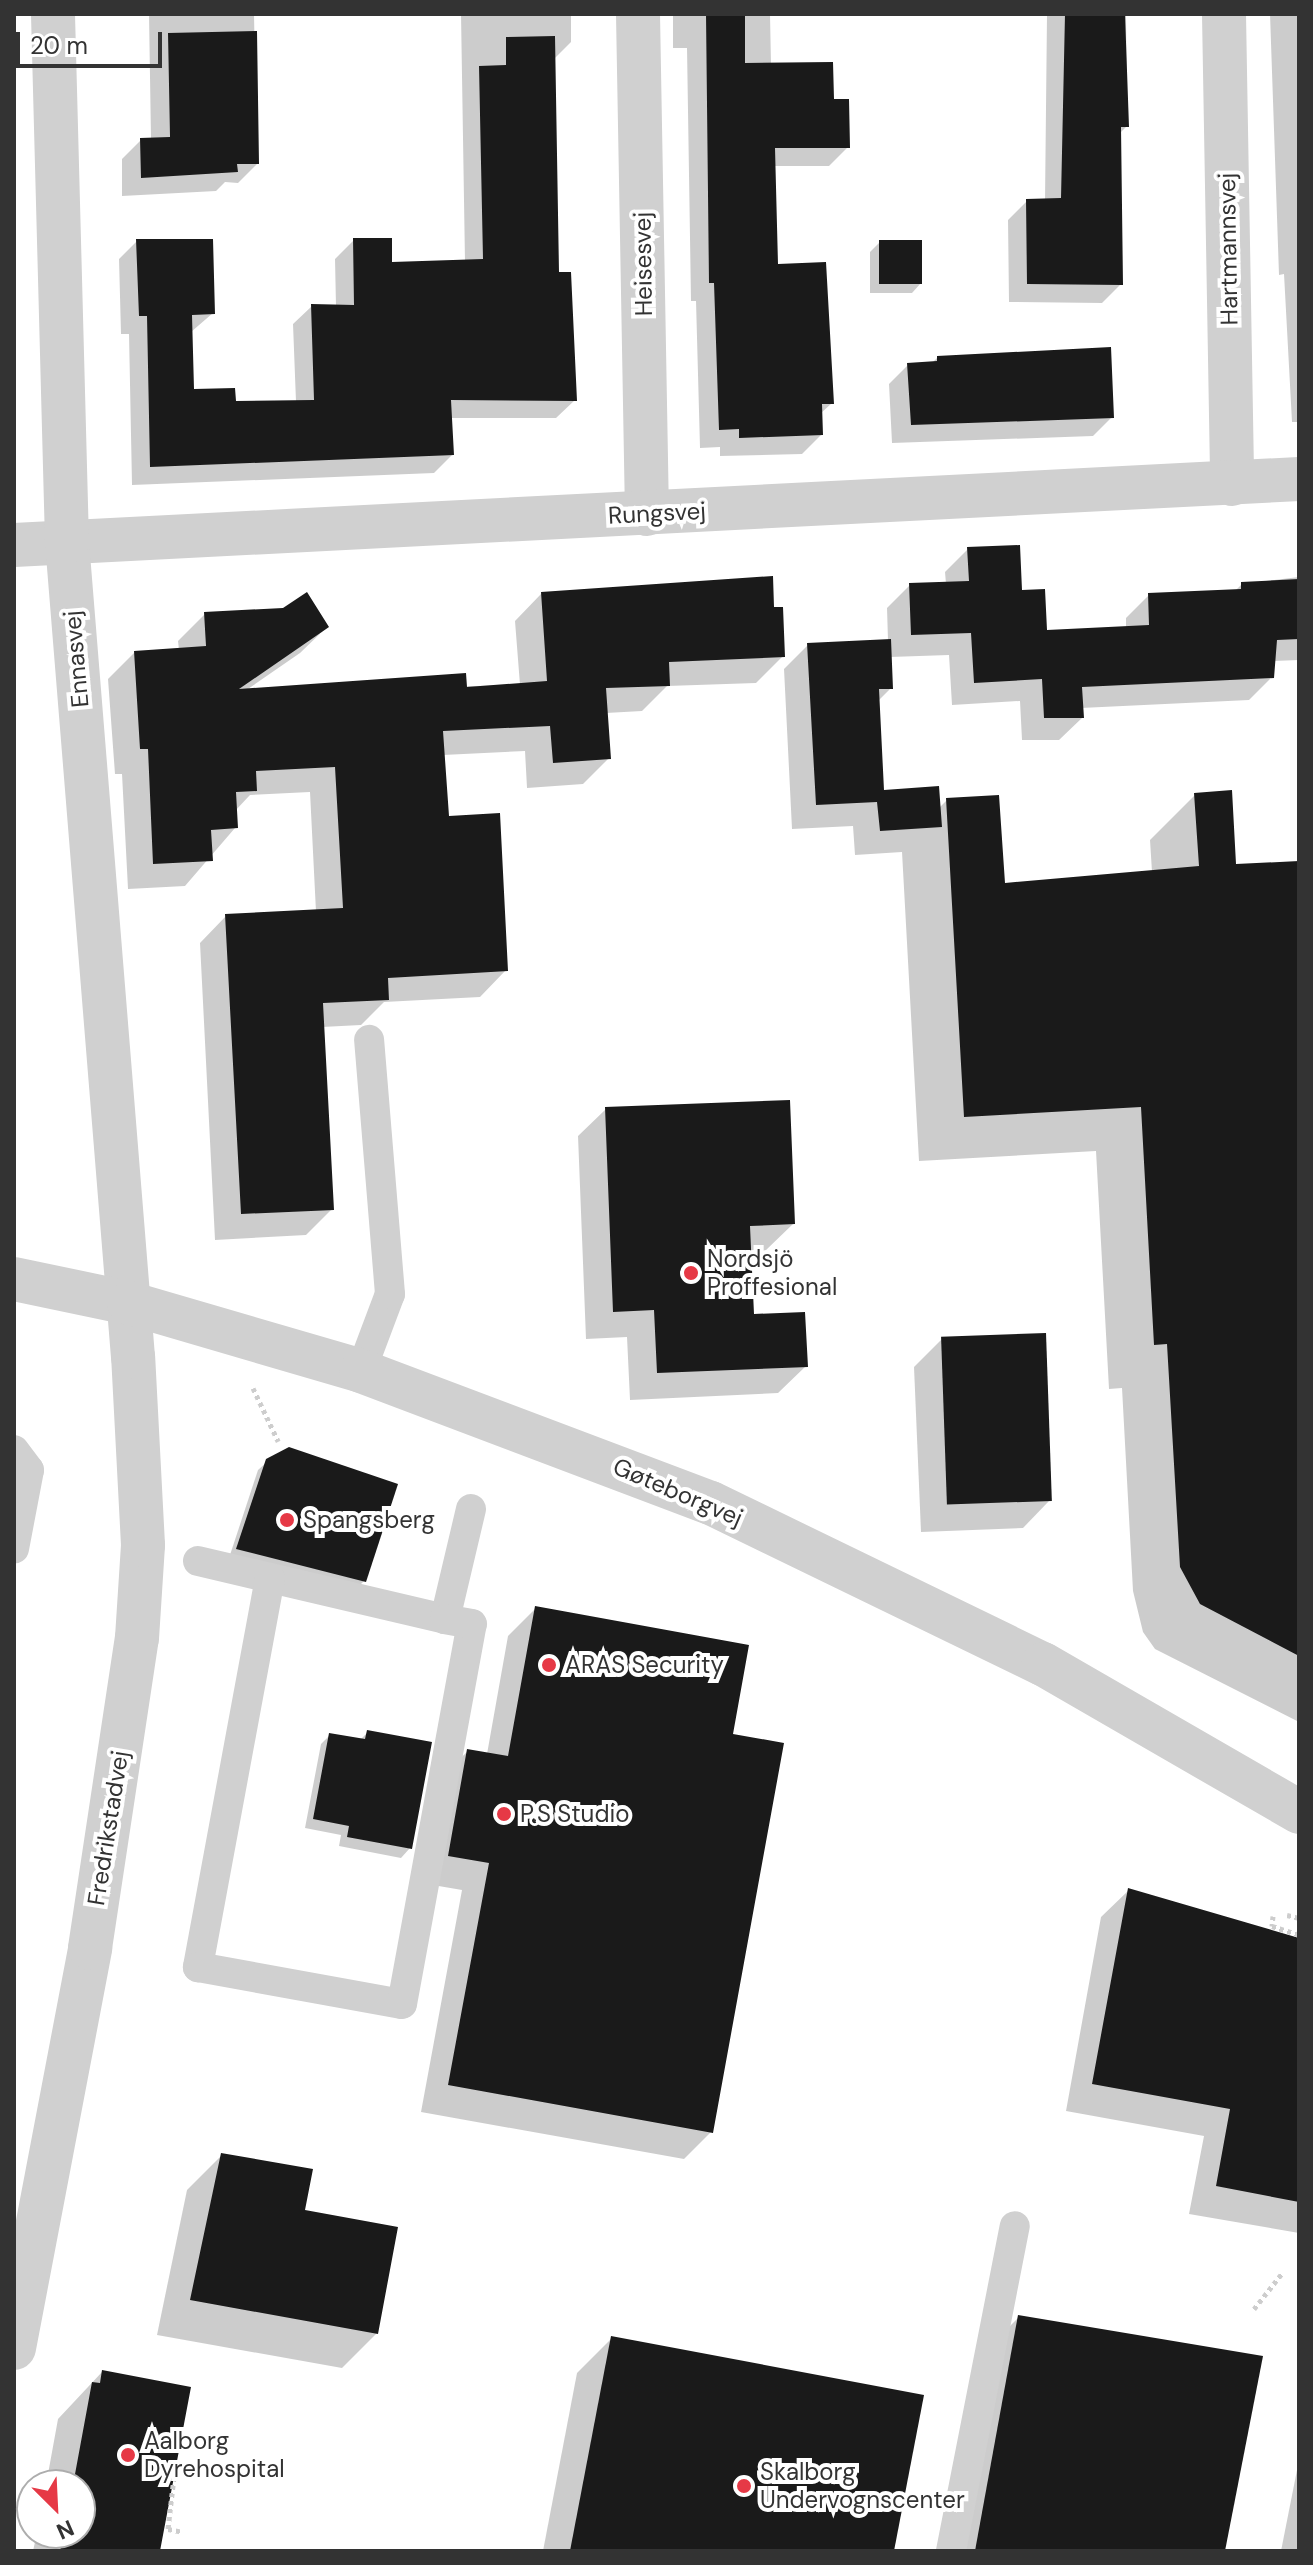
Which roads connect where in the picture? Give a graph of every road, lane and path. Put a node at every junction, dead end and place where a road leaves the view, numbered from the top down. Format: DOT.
graph roads {
  1 [pos="53,14"];
  2 [pos="638,14"];
  3 [pos="1224,14"];
  4 [pos="1299,479"];
  5 [pos="1232,484"];
  6 [pos="647,514"];
  7 [pos="67,542"];
  8 [pos="14,545"];
  9 [pos="369,1040"];
  10 [pos="14,1279"];
  11 [pos="129,1303"];
  12 [pos="361,1371"];
  13 [pos="253,1387"];
  14 [pos="278,1441"];
  15 [pos="14,1450"];
  16 [pos="471,1509"];
  17 [pos="14,1549"];
  18 [pos="198,1561"];
  19 [pos="270,1578"];
  20 [pos="445,1619"];
  21 [pos="1299,1812"];
  22 [pos="1287,1915"];
  23 [pos="1273,1916"];
  24 [pos="1299,1918"];
  25 [pos="1299,1935"];
  26 [pos="1015,2226"];
  27 [pos="1283,2272"];
  28 [pos="1254,2309"];
  29 [pos="14,2348"];
  30 [pos="174,2477"];
  31 [pos="183,2532"];
  32 [pos="951,2551"];
  1 -- 7 [label="street, Ennasvej"];
  2 -- 6 [label="street, Heisesvej"];
  3 -- 5 [label="street, Hartmannsvej"];
  4 -- 5 [label="street, Rungsvej"];
  5 -- 6 [label="street, Rungsvej"];
  6 -- 7 [label="street, Rungsvej"];
  7 -- 8 [label="street, Rungsvej"];
  7 -- 11 [label="street, Ennasvej"];
  9 -- 12 [label="lane"];
  10 -- 11 [label="street, Gøteborgvej"];
  11 -- 12 [label="street, Gøteborgvej"];
  11 -- 29 [label="street, Fredrikstadvej"];
  12 -- 21 [label="street, Gøteborgvej"];
  13 -- 14 [label="path"];
  15 -- 17 [label="lane"];
  16 -- 20 [label="lane"];
  18 -- 19 [label="lane"];
  19 -- 20 [label="lane"];
  19 -- 20 [label="lane"];
  22 -- 24 [label="path"];
  23 -- 25 [label="path"];
  26 -- 32 [label="lane"];
  27 -- 28 [label="path"];
  30 -- 31 [label="path"];
}
